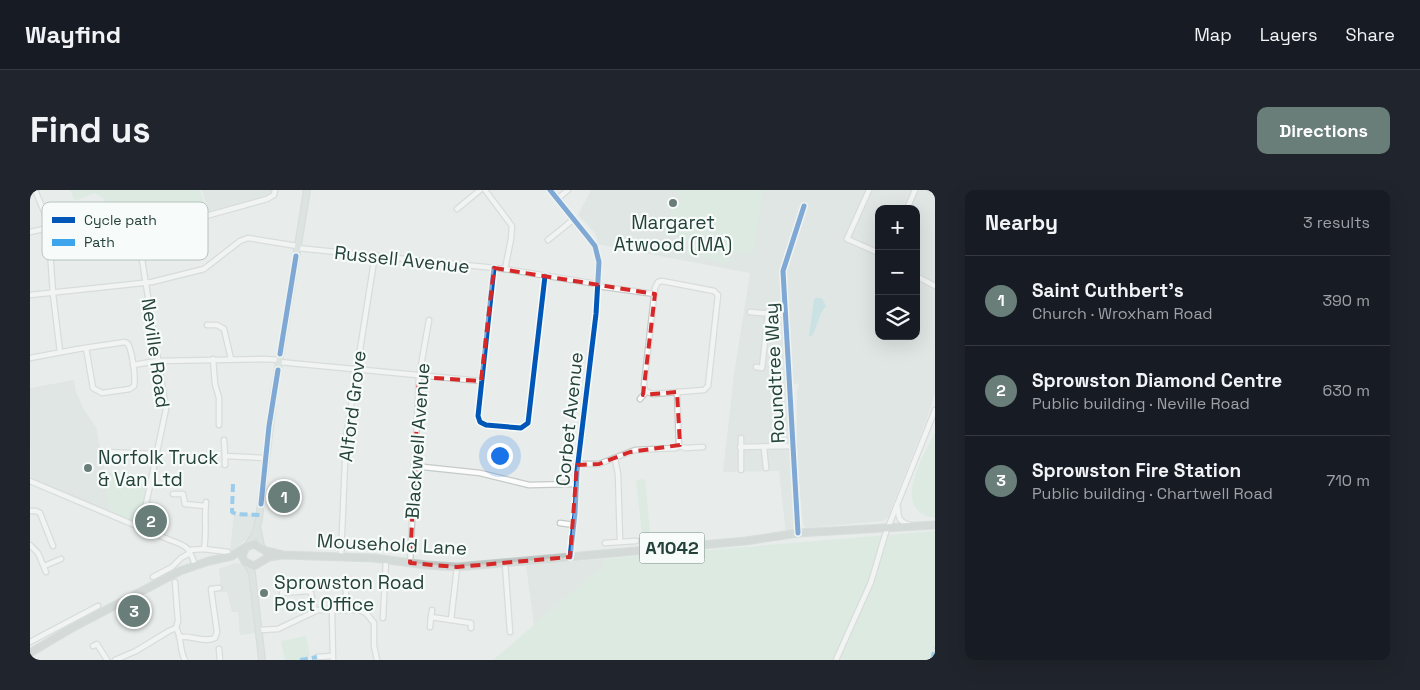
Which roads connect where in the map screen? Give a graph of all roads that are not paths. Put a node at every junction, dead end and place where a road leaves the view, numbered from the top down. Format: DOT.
graph roads {
  1 [pos="35,190"];
  2 [pos="275,190"];
  3 [pos="307,190"];
  4 [pos="480,190"];
  5 [pos="485,190"];
  6 [pos="550,190"];
  7 [pos="568,190"];
  8 [pos="869,190"];
  9 [pos="914,190"];
  10 [pos="557,199"];
  11 [pos="908,205"];
  12 [pos="42,206"];
  13 [pos="804,206"];
  14 [pos="458,209"];
  15 [pos="796,212"];
  16 [pos="801,214"];
  17 [pos="208,215"];
  18 [pos="574,219"];
  19 [pos="548,240"];
  20 [pos="297,247"];
  21 [pos="875,251"];
  22 [pos="375,255"];
  23 [pos="50,260"];
  24 [pos="143,260"];
  25 [pos="494,268"];
  26 [pos="505,270"];
  27 [pos="545,276"];
  28 [pos="920,278"];
  29 [pos="146,283"];
  30 [pos="597,285"];
  31 [pos="935,286"];
  32 [pos="53,292"];
  33 [pos="655,294"];
  34 [pos="30,295"];
  35 [pos="750,312"];
  36 [pos="768,314"];
  37 [pos="786,314"];
  38 [pos="429,320"];
  39 [pos="207,325"];
  40 [pos="86,348"];
  41 [pos="60,352"];
  42 [pos="30,358"];
  43 [pos="213,359"];
  44 [pos="231,359"];
  45 [pos="159,361"];
  46 [pos="279,361"];
  47 [pos="132,365"];
  48 [pos="756,367"];
  49 [pos="762,368"];
  50 [pos="768,369"];
  51 [pos="356,370"];
  52 [pos="419,375"];
  53 [pos="481,381"];
  54 [pos="646,392"];
  55 [pos="677,392"];
  56 [pos="640,399"];
  57 [pos="935,410"];
  58 [pos="218,422"];
  59 [pos="741,438"];
  60 [pos="224,440"];
  61 [pos="679,446"];
  62 [pos="794,446"];
  63 [pos="703,447"];
  64 [pos="740,447"];
  65 [pos="764,448"];
  66 [pos="106,452"];
  67 [pos="158,454"];
  68 [pos="225,456"];
  69 [pos="265,458"];
  70 [pos="615,459"];
  71 [pos="577,464"];
  72 [pos="225,465"];
  73 [pos="414,466"];
  74 [pos="766,468"];
  75 [pos="741,470"];
  76 [pos="30,481"];
  77 [pos="575,484"];
  78 [pos="173,494"];
  79 [pos="898,504"];
  80 [pos="30,511"];
  81 [pos="259,519"];
  82 [pos="560,522"];
  83 [pos="574,524"];
  84 [pos="935,525"];
  85 [pos="912,526"];
  86 [pos="141,528"];
  87 [pos="888,528"];
  88 [pos="798,533"];
  89 [pos="57,539"];
  90 [pos="636,541"];
  91 [pos="620,542"];
  92 [pos="606,543"];
  93 [pos="30,545"];
  94 [pos="262,547"];
  95 [pos="245,548"];
  96 [pos="204,549"];
  97 [pos="190,551"];
  98 [pos="228,552"];
  99 [pos="283,555"];
  100 [pos="341,557"];
  101 [pos="570,557"];
  102 [pos="61,559"];
  103 [pos="386,560"];
  104 [pos="261,562"];
  105 [pos="246,563"];
  106 [pos="410,563"];
  107 [pos="505,563"];
  108 [pos="195,565"];
  109 [pos="44,566"];
  110 [pos="457,567"];
  111 [pos="46,572"];
  112 [pos="154,577"];
  113 [pos="175,579"];
  114 [pos="355,584"];
  115 [pos="219,588"];
  116 [pos="212,589"];
  117 [pos="204,590"];
  118 [pos="255,590"];
  119 [pos="282,593"];
  120 [pos="95,606"];
  121 [pos="332,610"];
  122 [pos="346,610"];
  123 [pos="432,610"];
  124 [pos="314,612"];
  125 [pos="383,618"];
  126 [pos="431,618"];
  127 [pos="451,620"];
  128 [pos="471,623"];
  129 [pos="430,627"];
  130 [pos="72,628"];
  131 [pos="176,628"];
  132 [pos="259,630"];
  133 [pos="510,632"];
  134 [pos="179,636"];
  135 [pos="30,642"];
  136 [pos="97,644"];
  137 [pos="30,648"];
  138 [pos="219,648"];
  139 [pos="30,653"];
  140 [pos="317,657"];
  141 [pos="332,658"];
  142 [pos="106,660"];
  143 [pos="114,660"];
  144 [pos="185,660"];
  145 [pos="220,660"];
  146 [pos="262,660"];
  147 [pos="377,660"];
  148 [pos="836,660"];
  1 -- 12 [label="street"];
  2 -- 17 [label="street"];
  3 -- 20 [label="main road"];
  4 -- 14 [label="street"];
  5 -- 26 [label="street"];
  6 -- 10 [label="street, Corbet Avenue"];
  7 -- 10 [label="street"];
  8 -- 21 [label="street"];
  9 -- 11 [label="street"];
  10 -- 18 [label="street, Corbet Avenue"];
  13 -- 16 [label="street, Roundtree Way"];
  15 -- 16 [label="street"];
  16 -- 37 [label="street, Roundtree Way"];
  18 -- 19 [label="street"];
  18 -- 30 [label="street, Corbet Avenue"];
  20 -- 22 [label="street, Russell Avenue"];
  20 -- 29 [label="street, Russell Avenue"];
  20 -- 46 [label="main road"];
  22 -- 25 [label="street, Russell Avenue"];
  22 -- 51 [label="street, Alford Grove"];
  23 -- 32 [label="street"];
  24 -- 29 [label="street, Neville Road"];
  25 -- 26 [label="street, Russell Avenue"];
  25 -- 53 [label="street"];
  26 -- 27 [label="street, Russell Avenue"];
  27 -- 30 [label="street, Russell Avenue"];
  27 -- 53 [label="street"];
  28 -- 31 [label="street"];
  29 -- 32 [label="street, Russell Avenue"];
  29 -- 45 [label="street, Neville Road"];
  30 -- 33 [label="street, Russell Avenue"];
  30 -- 71 [label="street, Corbet Avenue"];
  32 -- 34 [label="street, Russell Avenue"];
  32 -- 41 [label="street"];
  33 -- 54 [label="street"];
  33 -- 55 [label="street"];
  35 -- 36 [label="street, Roundtree Way"];
  36 -- 37 [label="street, Roundtree Way"];
  36 -- 49 [label="street, Roundtree Way"];
  37 -- 62 [label="street, Roundtree Way"];
  38 -- 52 [label="street, Blackwell Avenue"];
  39 -- 44 [label="street"];
  40 -- 41 [label="street"];
  40 -- 47 [label="street"];
  40 -- 47 [label="street"];
  41 -- 42 [label="street"];
  43 -- 44 [label="street"];
  43 -- 45 [label="street"];
  43 -- 58 [label="street"];
  44 -- 46 [label="street"];
  45 -- 47 [label="street"];
  45 -- 67 [label="street, Neville Road"];
  46 -- 51 [label="street"];
  46 -- 69 [label="main road"];
  48 -- 49 [label="street, Roundtree Way"];
  49 -- 50 [label="street, Roundtree Way"];
  51 -- 52 [label="street"];
  51 -- 100 [label="street, Alford Grove"];
  52 -- 53 [label="street"];
  52 -- 73 [label="street, Blackwell Avenue"];
  54 -- 55 [label="street"];
  54 -- 56 [label="street"];
  55 -- 61 [label="street"];
  57 -- 79 [label="street"];
  59 -- 64 [label="street"];
  60 -- 68 [label="street"];
  61 -- 63 [label="street"];
  61 -- 70 [label="street"];
  62 -- 65 [label="street"];
  62 -- 88 [label="street, Roundtree Way"];
  64 -- 65 [label="street"];
  64 -- 75 [label="street"];
  65 -- 74 [label="street"];
  66 -- 67 [label="street"];
  67 -- 86 [label="street, Neville Road"];
  68 -- 69 [label="street"];
  68 -- 72 [label="street"];
  69 -- 81 [label="main road"];
  70 -- 71 [label="street"];
  70 -- 91 [label="street"];
  71 -- 77 [label="street, Corbet Avenue"];
  73 -- 77 [label="street"];
  73 -- 106 [label="street, Blackwell Avenue"];
  76 -- 86 [label="street"];
  77 -- 83 [label="street, Corbet Avenue"];
  78 -- 96 [label="street"];
  79 -- 85 [label="street"];
  79 -- 87 [label="street"];
  80 -- 89 [label="street"];
  81 -- 94 [label="main road"];
  81 -- 95 [label="main road"];
  82 -- 83 [label="street"];
  83 -- 101 [label="street, Corbet Avenue"];
  84 -- 85 [label="highway, A1042"];
  85 -- 87 [label="highway, A1042"];
  86 -- 97 [label="street"];
  87 -- 88 [label="highway, Mousehold Lane / A1042"];
  87 -- 148 [label="street"];
  88 -- 101 [label="highway, Mousehold Lane / A1042"];
  90 -- 91 [label="street"];
  91 -- 92 [label="street"];
  93 -- 109 [label="street"];
  94 -- 95 [label="highway, Mousehold Lane"];
  94 -- 99 [label="highway, Mousehold Lane / A1042"];
  94 -- 104 [label="highway"];
  95 -- 105 [label="highway"];
  95 -- 108 [label="highway"];
  96 -- 97 [label="street"];
  96 -- 98 [label="street"];
  97 -- 108 [label="street"];
  97 -- 112 [label="street"];
  99 -- 100 [label="highway, Mousehold Lane / A1042"];
  99 -- 104 [label="highway, Mousehold Lane / A1042"];
  100 -- 103 [label="highway, Mousehold Lane / A1042"];
  101 -- 107 [label="highway, Mousehold Lane / A1042"];
  102 -- 109 [label="street"];
  103 -- 106 [label="highway, Mousehold Lane / A1042"];
  103 -- 125 [label="street"];
  104 -- 105 [label="highway, Mousehold Lane"];
  104 -- 118 [label="main road"];
  105 -- 113 [label="highway, Mousehold Lane"];
  105 -- 118 [label="main road"];
  106 -- 110 [label="highway, Mousehold Lane / A1042"];
  107 -- 110 [label="highway, Mousehold Lane / A1042"];
  107 -- 133 [label="street"];
  108 -- 113 [label="highway"];
  109 -- 111 [label="street"];
  110 -- 127 [label="street"];
  113 -- 130 [label="highway"];
  113 -- 131 [label="street"];
  114 -- 122 [label="street"];
  115 -- 116 [label="street"];
  116 -- 117 [label="street"];
  116 -- 134 [label="street"];
  118 -- 132 [label="main road"];
  119 -- 124 [label="street"];
  120 -- 135 [label="street"];
  121 -- 122 [label="street"];
  121 -- 124 [label="street"];
  121 -- 141 [label="street"];
  122 -- 147 [label="street"];
  123 -- 126 [label="street"];
  124 -- 132 [label="street"];
  126 -- 127 [label="street"];
  126 -- 129 [label="street"];
  127 -- 128 [label="street"];
  130 -- 137 [label="highway"];
  130 -- 139 [label="highway"];
  131 -- 134 [label="street"];
  131 -- 143 [label="street"];
  132 -- 146 [label="main road"];
  134 -- 144 [label="street"];
  136 -- 142 [label="street"];
  138 -- 145 [label="street"];
  140 -- 141 [label="street"];
}
